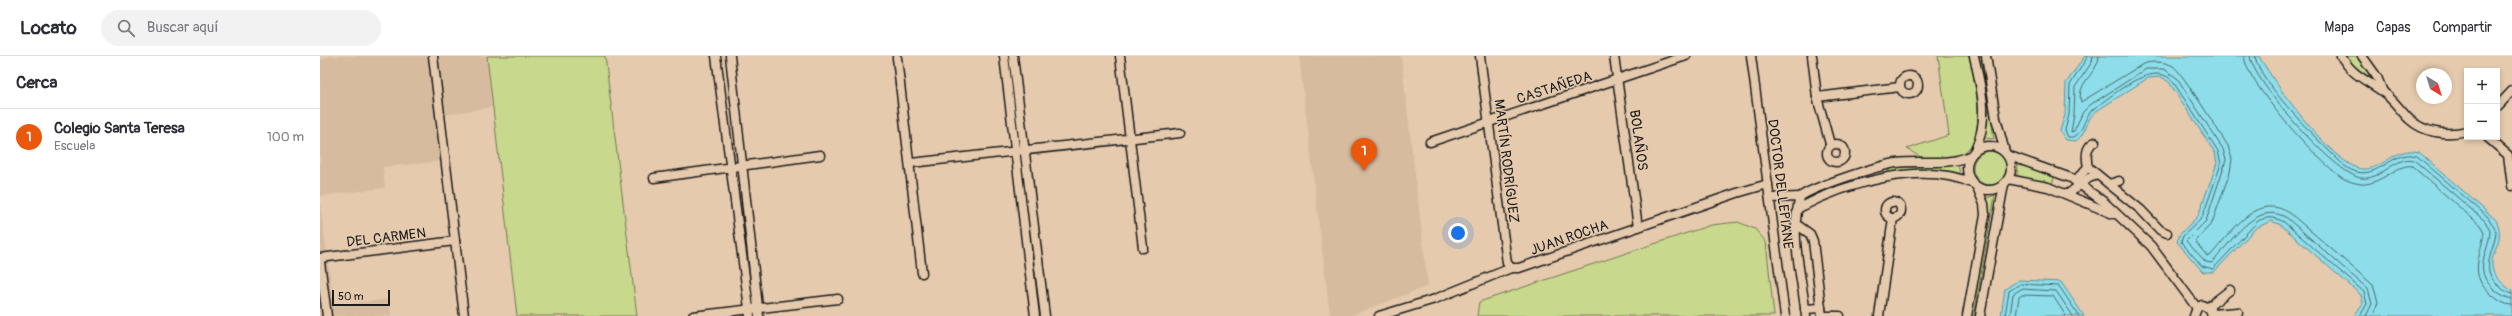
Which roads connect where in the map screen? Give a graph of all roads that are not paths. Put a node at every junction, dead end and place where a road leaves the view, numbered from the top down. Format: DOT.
graph roads {
  1 [pos="433,56"];
  2 [pos="716,56"];
  3 [pos="730,56"];
  4 [pos="1004,56"];
  5 [pos="1013,56"];
  6 [pos="1120,56"];
  7 [pos="1480,56"];
  8 [pos="1614,56"];
  9 [pos="1686,56"];
  10 [pos="1752,56"];
  11 [pos="1812,56"];
  12 [pos="1974,56"];
  13 [pos="1986,56"];
  14 [pos="2341,56"];
  15 [pos="2362,56"];
  16 [pos="898,58"];
  17 [pos="1618,79"];
  18 [pos="1900,87"];
  19 [pos="2512,91"];
  20 [pos="2383,92"];
  21 [pos="1817,97"];
  22 [pos="2500,104"];
  23 [pos="1489,122"];
  24 [pos="2464,131"];
  25 [pos="1180,133"];
  26 [pos="1130,138"];
  27 [pos="2491,140"];
  28 [pos="1430,142"];
  29 [pos="2095,142"];
  30 [pos="1830,144"];
  31 [pos="1024,149"];
  32 [pos="1015,151"];
  33 [pos="1973,153"];
  34 [pos="2510,153"];
  35 [pos="2006,154"];
  36 [pos="820,155"];
  37 [pos="911,163"];
  38 [pos="732,166"];
  39 [pos="742,166"];
  40 [pos="1884,166"];
  41 [pos="2088,167"];
  42 [pos="2097,175"];
  43 [pos="1887,177"];
  44 [pos="654,178"];
  45 [pos="2119,181"];
  46 [pos="2006,182"];
  47 [pos="2078,183"];
  48 [pos="1768,184"];
  49 [pos="2109,184"];
  50 [pos="1976,186"];
  51 [pos="2512,186"];
  52 [pos="2068,194"];
  53 [pos="1800,197"];
  54 [pos="1770,198"];
  55 [pos="1799,208"];
  56 [pos="1893,218"];
  57 [pos="2126,221"];
  58 [pos="1796,224"];
  59 [pos="1638,227"];
  60 [pos="2167,233"];
  61 [pos="455,242"];
  62 [pos="1143,248"];
  63 [pos="320,258"];
  64 [pos="320,262"];
  65 [pos="1511,268"];
  66 [pos="922,273"];
  67 [pos="2230,290"];
  68 [pos="838,299"];
  69 [pos="758,312"];
  70 [pos="1806,312"];
  71 [pos="1821,312"];
  72 [pos="2196,312"];
  73 [pos="2211,312"];
  74 [pos="2238,312"];
  75 [pos="749,313"];
  76 [pos="1044,313"];
  77 [pos="1035,314"];
  78 [pos="327,316"];
  79 [pos="464,316"];
  80 [pos="693,316"];
  81 [pos="1379,316"];
  82 [pos="1785,316"];
  83 [pos="1825,316"];
  84 [pos="1840,316"];
  85 [pos="1879,316"];
  86 [pos="1967,316"];
  87 [pos="1980,316"];
  1 -- 61 [label="street"];
  2 -- 38 [label="street"];
  3 -- 39 [label="street"];
  4 -- 32 [label="street"];
  5 -- 31 [label="street"];
  6 -- 26 [label="street"];
  7 -- 23 [label="street, MARTÍN RODRÍGUEZ"];
  8 -- 17 [label="street, BOLAÑOS"];
  9 -- 17 [label="street, CASTAÑEDA"];
  10 -- 48 [label="street, DOCTOR DELLEPIANE"];
  11 -- 21 [label="street"];
  12 -- 33 [label="street"];
  13 -- 35 [label="street"];
  14 -- 20 [label="street"];
  15 -- 20 [label="street"];
  16 -- 37 [label="street"];
  17 -- 23 [label="street, CASTAÑEDA"];
  17 -- 59 [label="street, BOLAÑOS"];
  18 -- 21 [label="street"];
  19 -- 22 [label="street"];
  20 -- 24 [label="street"];
  21 -- 30 [label="street"];
  23 -- 28 [label="street, CASTAÑEDA"];
  23 -- 65 [label="street, MARTÍN RODRÍGUEZ"];
  25 -- 26 [label="street"];
  26 -- 31 [label="street"];
  26 -- 62 [label="street"];
  27 -- 34 [label="street"];
  29 -- 41 [label="street"];
  31 -- 32 [label="street"];
  31 -- 76 [label="street"];
  32 -- 37 [label="street"];
  32 -- 77 [label="street"];
  33 -- 35 [label="street"];
  33 -- 40 [label="street"];
  33 -- 50 [label="street"];
  34 -- 51 [label="street"];
  35 -- 46 [label="street"];
  35 -- 47 [label="street"];
  36 -- 39 [label="street"];
  37 -- 66 [label="street"];
  38 -- 39 [label="street"];
  38 -- 44 [label="street"];
  38 -- 75 [label="street"];
  39 -- 69 [label="street"];
  40 -- 43 [label="street"];
  40 -- 53 [label="street"];
  41 -- 42 [label="street"];
  41 -- 47 [label="street"];
  42 -- 47 [label="street"];
  42 -- 49 [label="street"];
  43 -- 50 [label="street"];
  43 -- 55 [label="street"];
  45 -- 49 [label="street"];
  46 -- 50 [label="street"];
  46 -- 52 [label="street"];
  46 -- 87 [label="street"];
  47 -- 52 [label="street"];
  47 -- 57 [label="street"];
  48 -- 54 [label="street, DOCTOR DELLEPIANE"];
  48 -- 59 [label="street, JUAN ROCHA"];
  49 -- 60 [label="street"];
  50 -- 86 [label="street"];
  52 -- 57 [label="street"];
  53 -- 54 [label="street"];
  53 -- 55 [label="street"];
  54 -- 82 [label="street, DOCTOR DELLEPIANE"];
  55 -- 58 [label="street"];
  56 -- 85 [label="street"];
  57 -- 72 [label="street"];
  58 -- 70 [label="street"];
  58 -- 71 [label="street"];
  59 -- 65 [label="street, JUAN ROCHA"];
  61 -- 63 [label="street, DEL CARMEN"];
  61 -- 79 [label="street"];
  64 -- 78 [label="street"];
  65 -- 81 [label="street, JUAN ROCHA"];
  67 -- 73 [label="street"];
  68 -- 69 [label="street"];
  69 -- 75 [label="street"];
  70 -- 71 [label="street"];
  72 -- 73 [label="street"];
  73 -- 74 [label="street"];
  75 -- 80 [label="street"];
  76 -- 77 [label="street"];
  83 -- 84 [label="street"];
}
